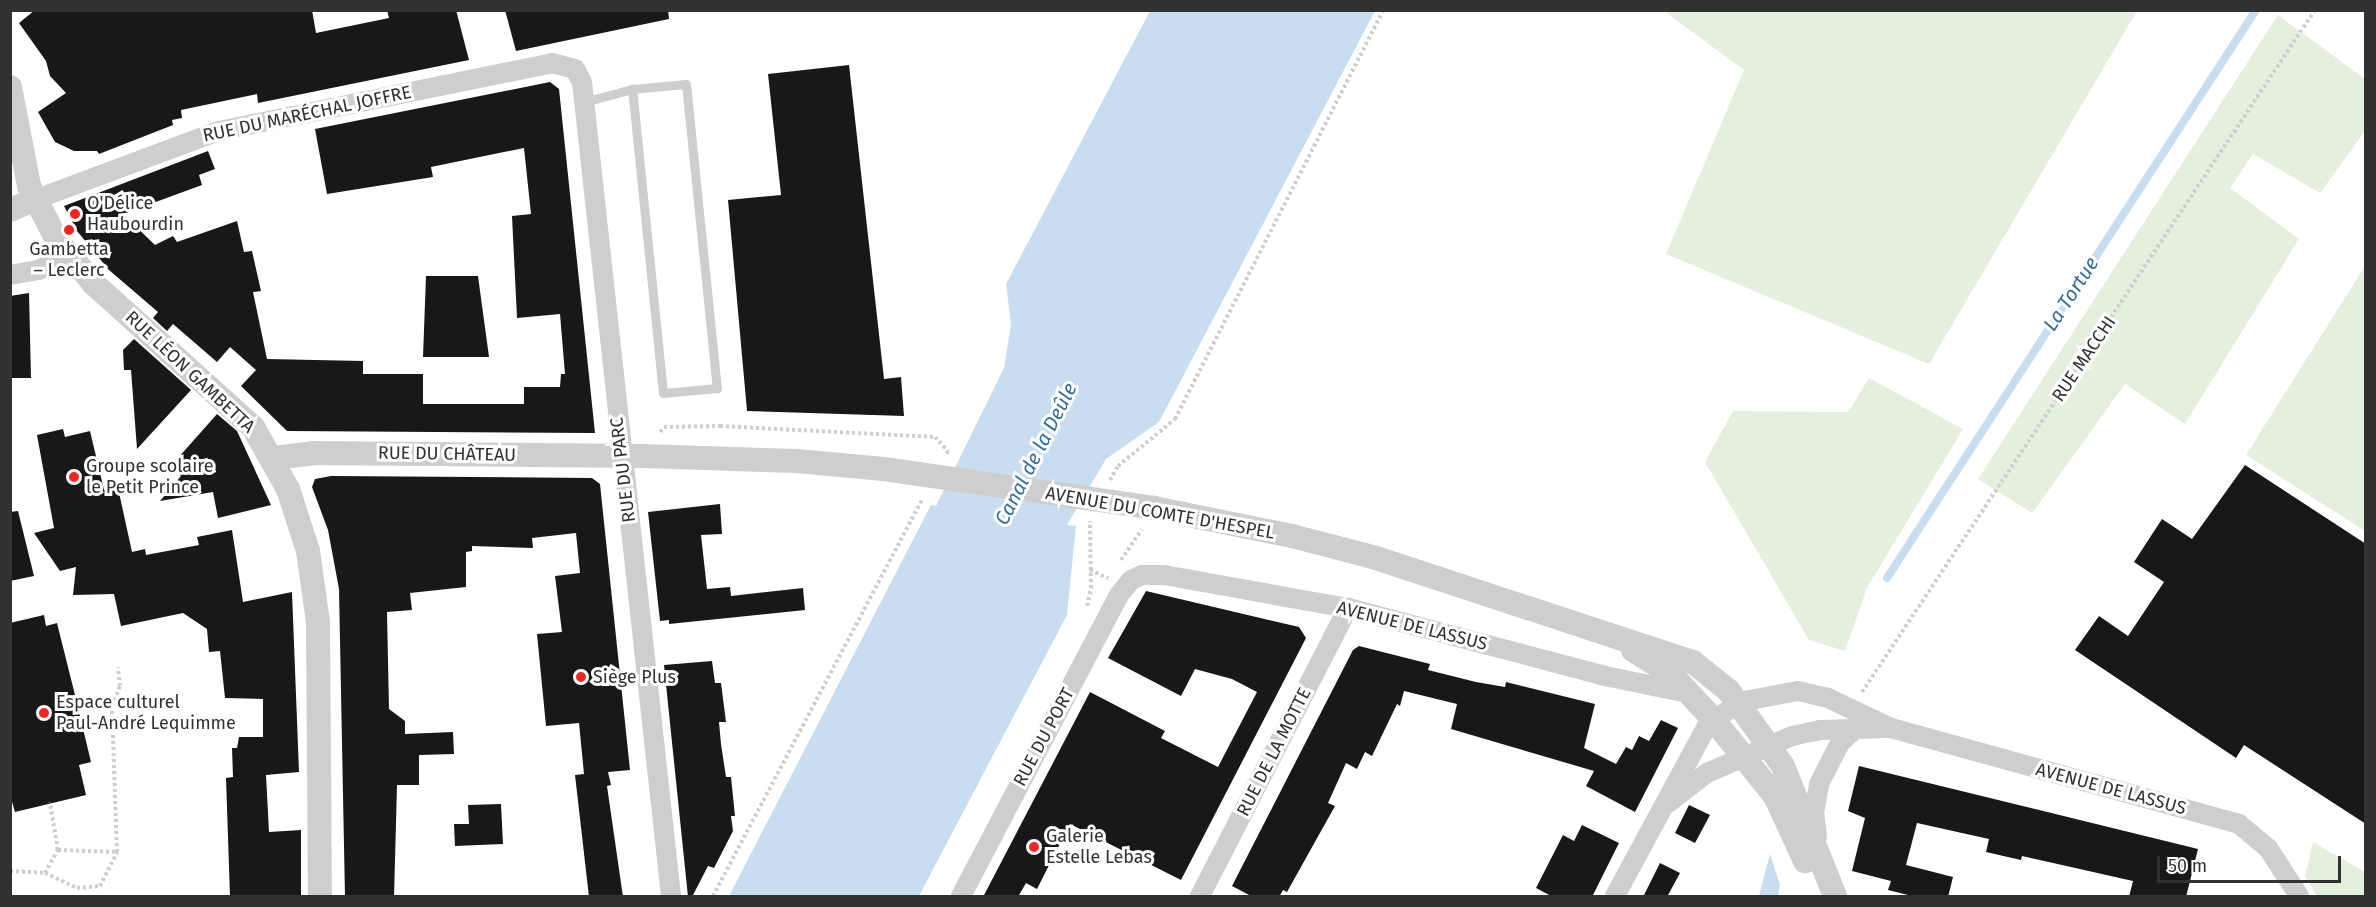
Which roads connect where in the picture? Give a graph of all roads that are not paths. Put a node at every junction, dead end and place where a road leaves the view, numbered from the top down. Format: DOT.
graph roads {
  1 [pos="552,63"];
  2 [pos="10,87"];
  3 [pos="632,89"];
  4 [pos="584,102"];
  5 [pos="34,200"];
  6 [pos="10,210"];
  7 [pos="68,254"];
  8 [pos="10,275"];
  9 [pos="632,456"];
  10 [pos="273,458"];
  11 [pos="1131,580"];
  12 [pos="1348,608"];
  13 [pos="1579,625"];
  14 [pos="1692,694"];
  15 [pos="1739,702"];
  16 [pos="1713,719"];
  17 [pos="1891,728"];
  18 [pos="1856,729"];
  19 [pos="1770,744"];
  20 [pos="1743,755"];
  21 [pos="1654,819"];
  22 [pos="1822,859"];
  23 [pos="320,897"];
  24 [pos="671,897"];
  25 [pos="961,897"];
  26 [pos="1200,897"];
  27 [pos="1615,897"];
  28 [pos="1818,897"];
  29 [pos="1835,897"];
  30 [pos="2299,897"];
  1 -- 4 [label="street, RUE DU PARC"];
  1 -- 5 [label="street, RUE DU MARÉCHAL JOFFRE"];
  2 -- 5 [label="street, RUE LÉON GAMBETTA"];
  3 -- 3 [label="lane"];
  3 -- 4 [label="lane"];
  4 -- 9 [label="street, RUE DU PARC"];
  5 -- 6 [label="street"];
  5 -- 7 [label="street, RUE LÉON GAMBETTA"];
  7 -- 8 [label="street"];
  7 -- 10 [label="street, RUE LÉON GAMBETTA"];
  9 -- 10 [label="street, RUE DU CHÂTEAU"];
  9 -- 13 [label="street, AVENUE DU COMTE D'HESPEL, bridge"];
  9 -- 24 [label="street, RUE DU PARC"];
  10 -- 23 [label="street, RUE LÉON GAMBETTA"];
  11 -- 12 [label="street, AVENUE DE LASSUS"];
  11 -- 25 [label="street, RUE DU PORT"];
  12 -- 14 [label="street, AVENUE DE LASSUS"];
  12 -- 26 [label="street, RUE DE LA MOTTE"];
  13 -- 14 [label="street, AVENUE DU COMTE D'HESPEL"];
  13 -- 15 [label="street, AVENUE DU COMTE D'HESPEL"];
  14 -- 16 [label="street, AVENUE DU COMTE D'HESPEL"];
  15 -- 16 [label="street"];
  15 -- 17 [label="street, AVENUE DE LASSUS"];
  15 -- 19 [label="street, AVENUE DU COMTE D'HESPEL"];
  16 -- 20 [label="street, AVENUE DU COMTE D'HESPEL"];
  16 -- 21 [label="street"];
  17 -- 18 [label="street, AVENUE DE LASSUS"];
  17 -- 30 [label="street, AVENUE DE LASSUS"];
  18 -- 19 [label="street, AVENUE DE LASSUS"];
  18 -- 22 [label="street"];
  19 -- 20 [label="street, AVENUE DE LASSUS"];
  19 -- 22 [label="street, AVENUE DU COMTE D'HESPEL"];
  20 -- 21 [label="street, AVENUE DE LASSUS"];
  20 -- 28 [label="street, AVENUE DU COMTE D'HESPEL"];
  21 -- 27 [label="street"];
  22 -- 29 [label="street, AVENUE DU COMTE D'HESPEL"];
}
